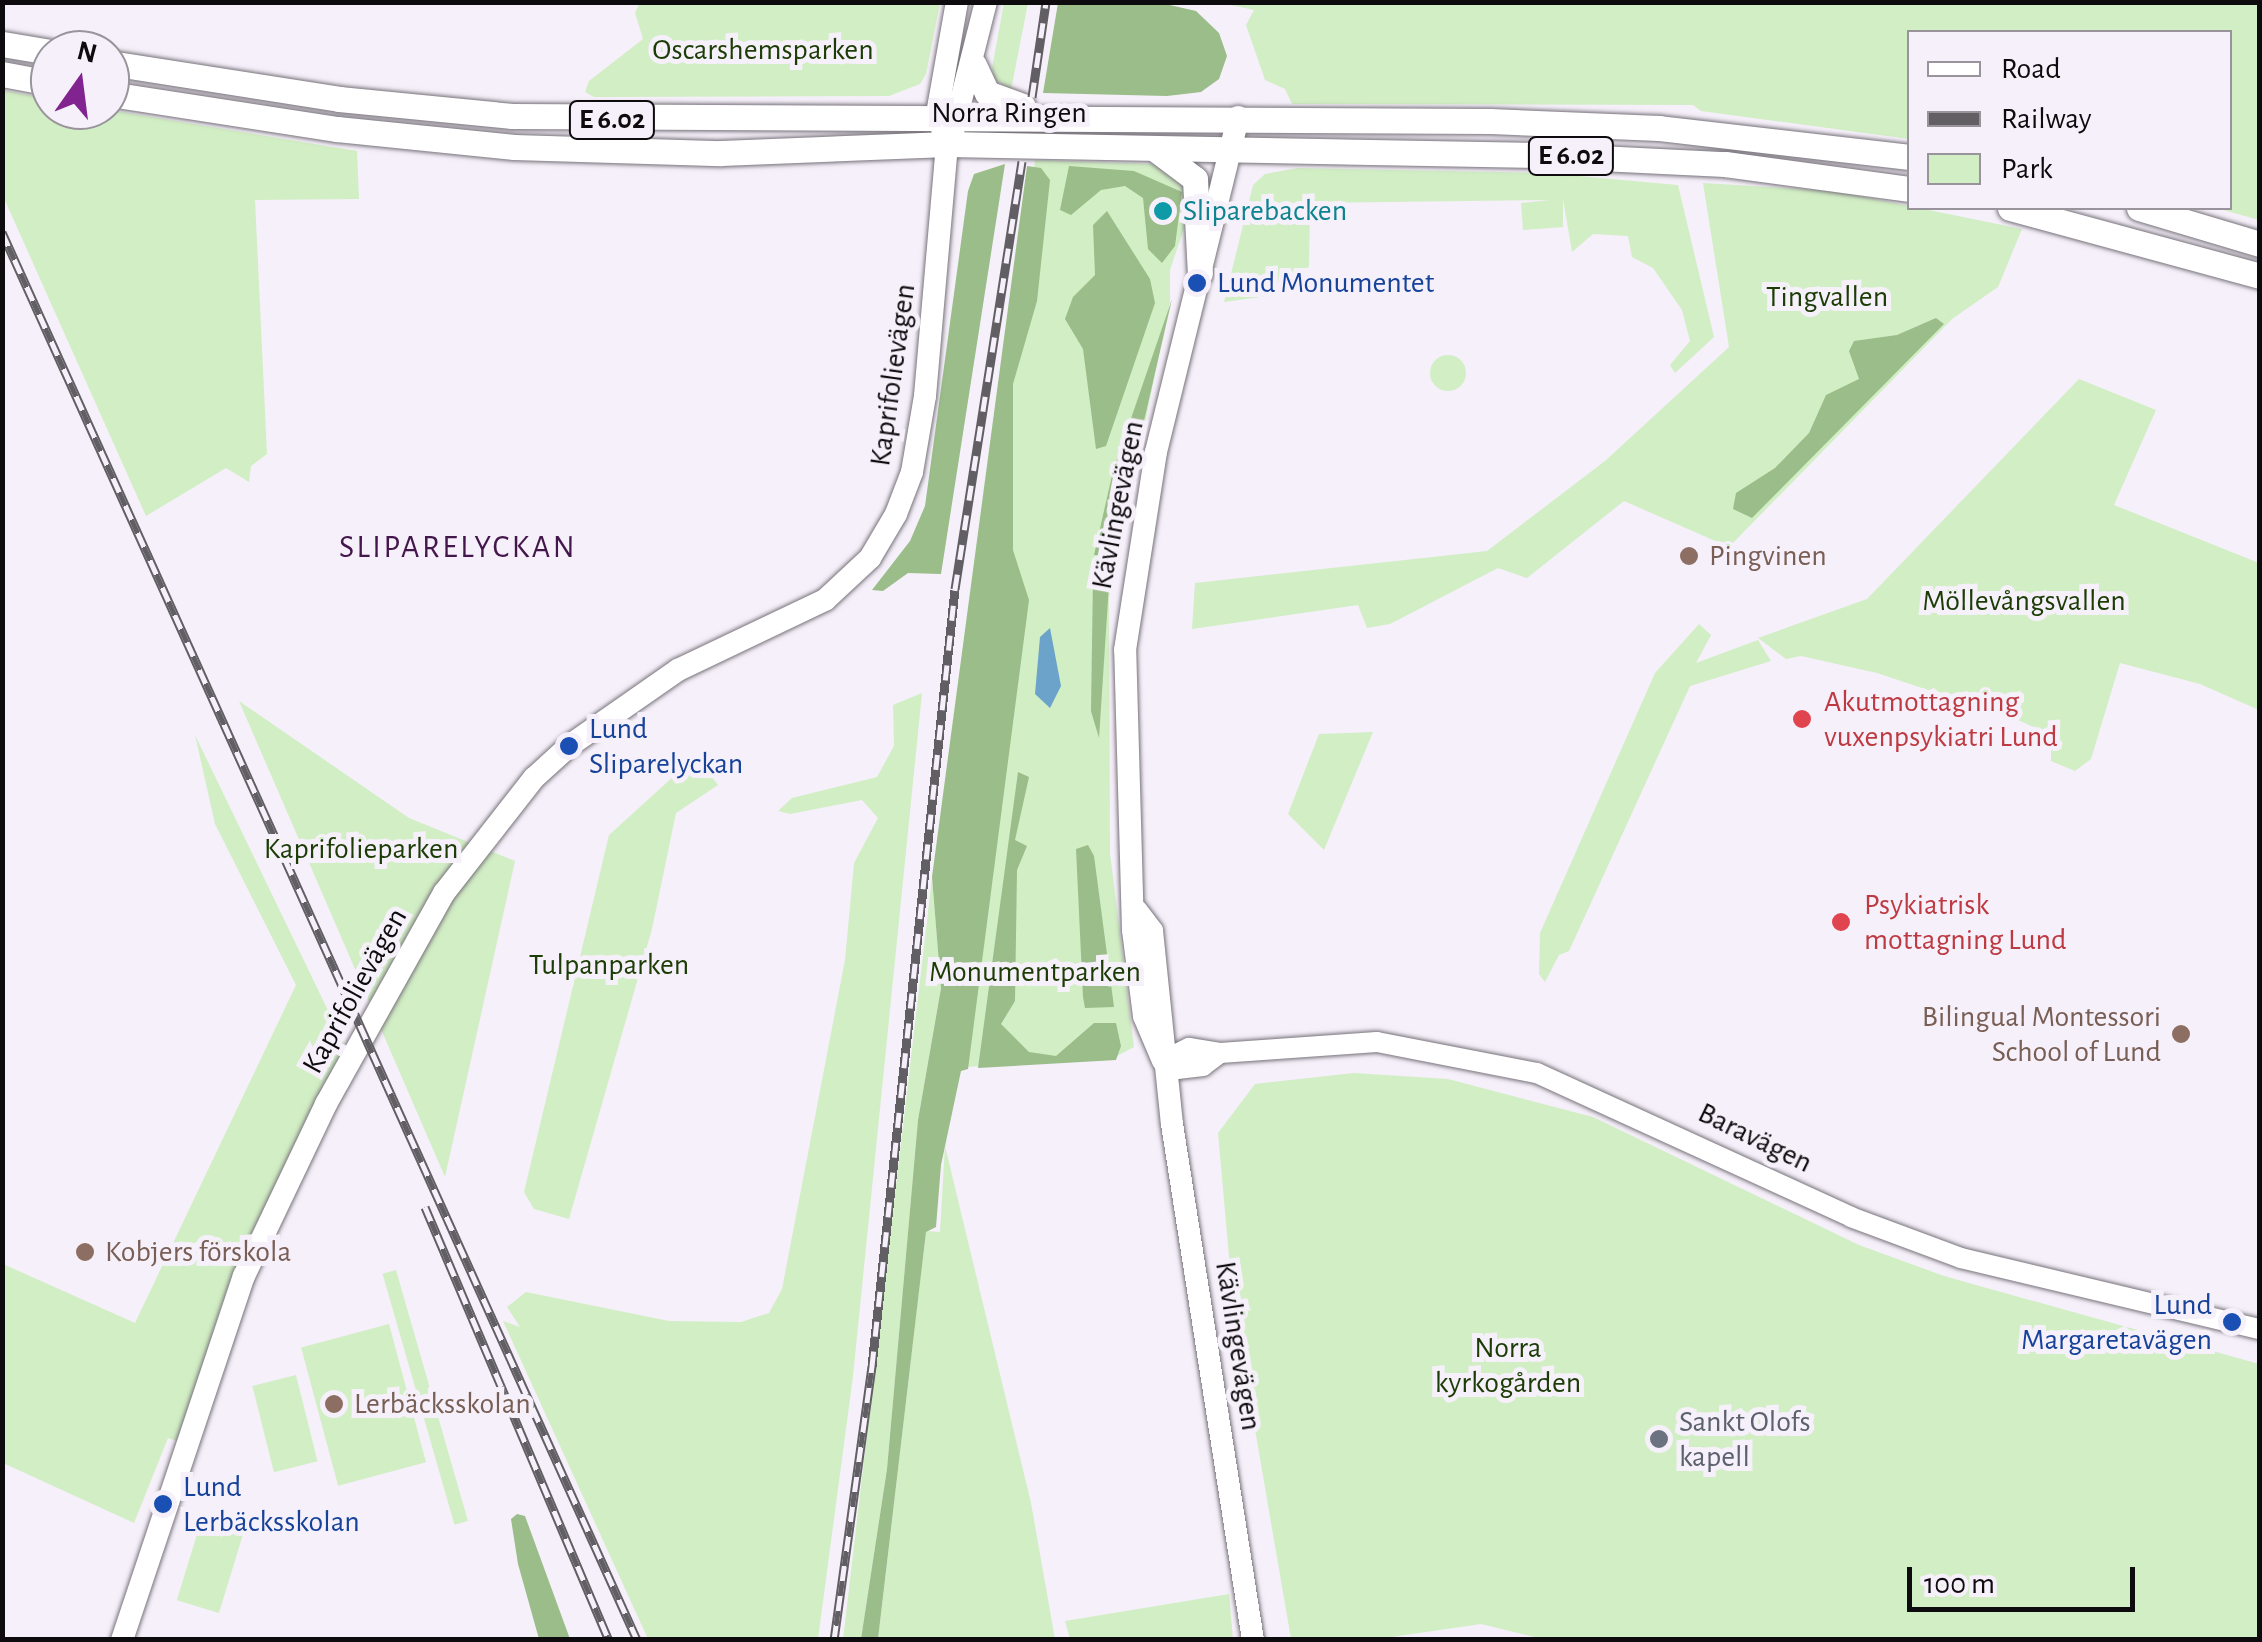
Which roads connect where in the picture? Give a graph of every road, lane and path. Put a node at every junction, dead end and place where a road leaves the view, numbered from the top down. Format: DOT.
graph roads {
  1 [pos="957,2"];
  2 [pos="986,2"];
  3 [pos="2,44"];
  4 [pos="30,49"];
  5 [pos="974,65"];
  6 [pos="130,66"];
  7 [pos="2,74"];
  8 [pos="30,79"];
  9 [pos="130,97"];
  10 [pos="950,114"];
  11 [pos="1092,118"];
  12 [pos="1238,118"];
  13 [pos="947,144"];
  14 [pos="1151,147"];
  15 [pos="1230,148"];
  16 [pos="1907,157"];
  17 [pos="1907,188"];
  18 [pos="2017,210"];
  19 [pos="2146,210"];
  20 [pos="2260,244"];
  21 [pos="1200,273"];
  22 [pos="2260,276"];
  23 [pos="1163,1062"];
  24 [pos="2260,1329"];
  25 [pos="122,1640"];
  26 [pos="1253,1640"];
  1 -- 10 [label="main road"];
  2 -- 5 [label="main road"];
  3 -- 4 [label="main road"];
  5 -- 10 [label="main road"];
  5 -- 11 [label="main road"];
  6 -- 10 [label="main road, Norra Ringen / E 6.02"];
  7 -- 8 [label="main road"];
  9 -- 13 [label="main road, Norra Ringen / E 6.02"];
  10 -- 11 [label="main road, Norra Ringen / E 6.02"];
  10 -- 13 [label="main road"];
  11 -- 12 [label="main road, Norra Ringen / E 6.02"];
  12 -- 15 [label="main road, Kävlingevägen"];
  12 -- 16 [label="main road, Norra Ringen / E 6.02"];
  13 -- 14 [label="main road, Norra Ringen / E 6.02"];
  13 -- 25 [label="main road, Kaprifolievägen"];
  14 -- 15 [label="main road, Norra Ringen / E 6.02"];
  14 -- 21 [label="main road"];
  15 -- 17 [label="main road, Norra Ringen / E 6.02"];
  15 -- 21 [label="main road, Kävlingevägen"];
  18 -- 22 [label="main road"];
  19 -- 20 [label="main road"];
  21 -- 23 [label="main road, Kävlingevägen"];
  23 -- 24 [label="street, Baravägen"];
  23 -- 26 [label="main road, Kävlingevägen"];
}
